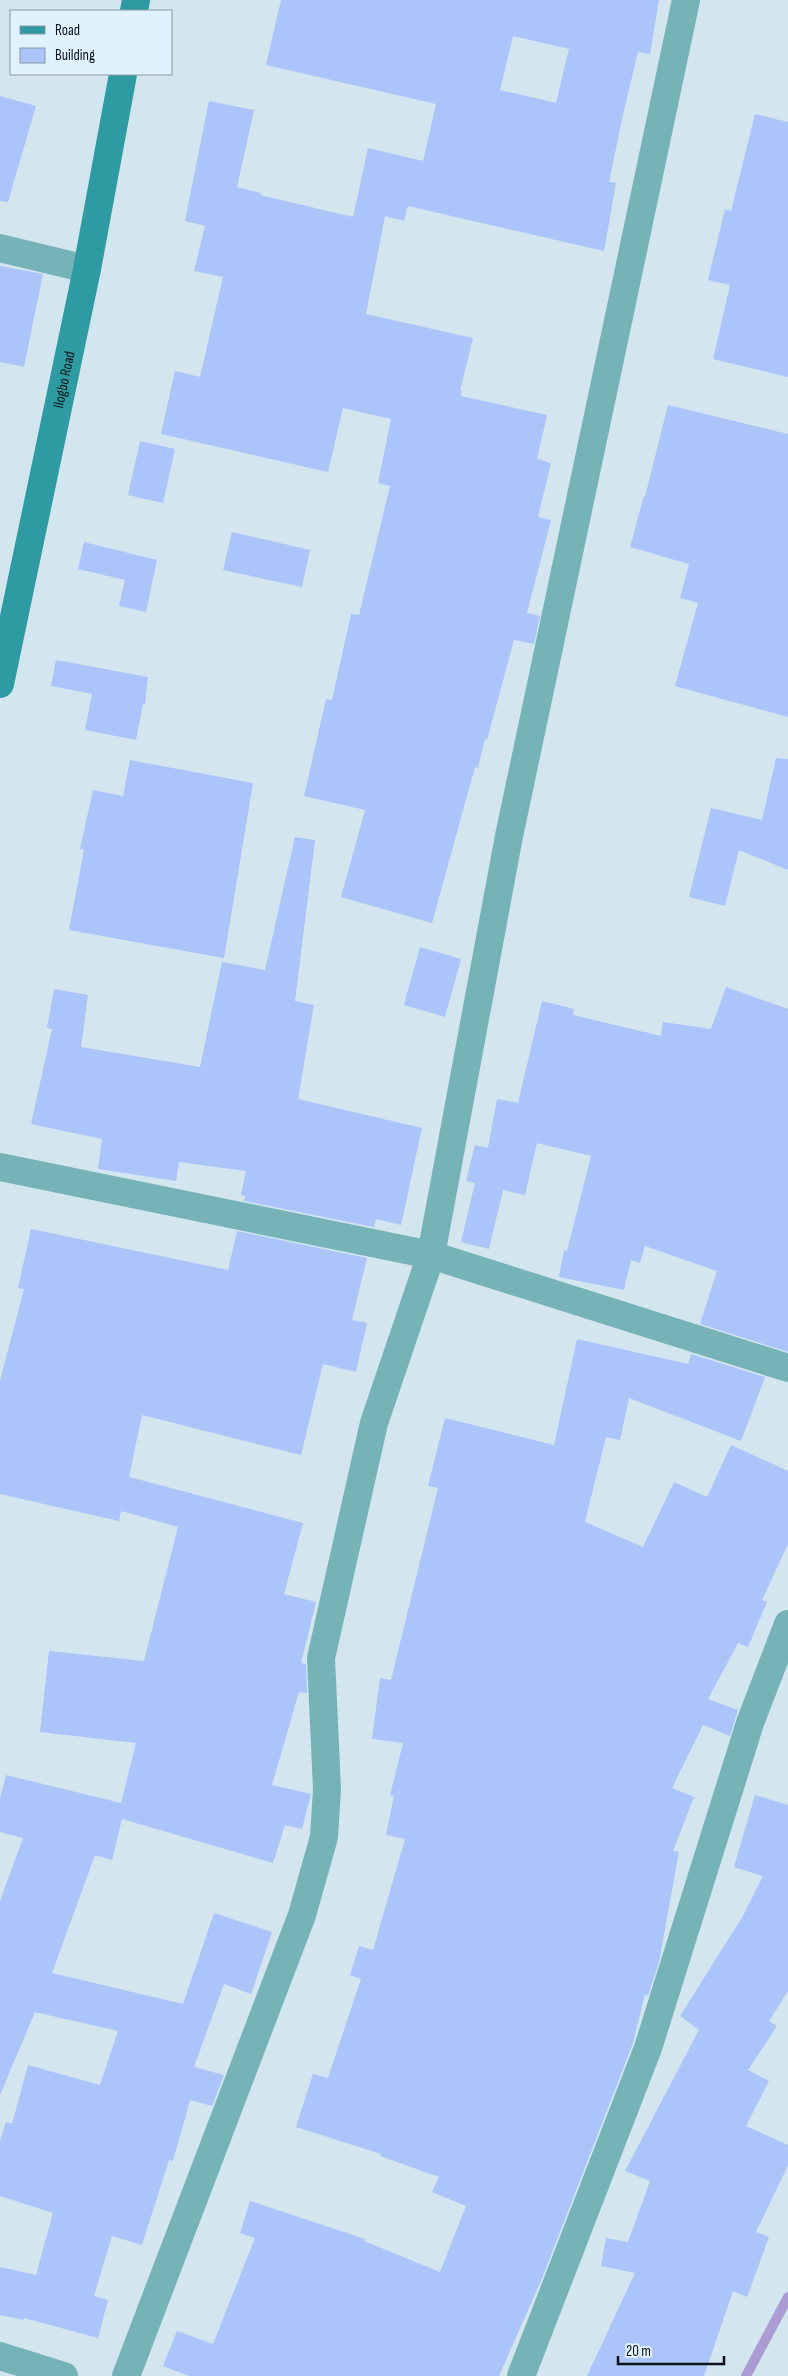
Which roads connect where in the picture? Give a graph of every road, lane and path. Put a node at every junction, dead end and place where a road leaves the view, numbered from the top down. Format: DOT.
graph roads {
  1 [pos="686,0"];
  2 [pos="123,75"];
  3 [pos="0,248"];
  4 [pos="87,269"];
  5 [pos="0,684"];
  6 [pos="0,1167"];
  7 [pos="431,1255"];
  8 [pos="788,1368"];
  9 [pos="788,1624"];
  10 [pos="0,2356"];
  11 [pos="64,2376"];
  12 [pos="126,2376"];
  13 [pos="521,2376"];
  1 -- 7 [label="street"];
  2 -- 4 [label="main road, Ilogbo Road"];
  3 -- 4 [label="street"];
  4 -- 5 [label="main road, Ilogbo Road"];
  6 -- 7 [label="street"];
  7 -- 8 [label="street"];
  7 -- 12 [label="street"];
  9 -- 13 [label="street"];
  10 -- 11 [label="street"];
}
